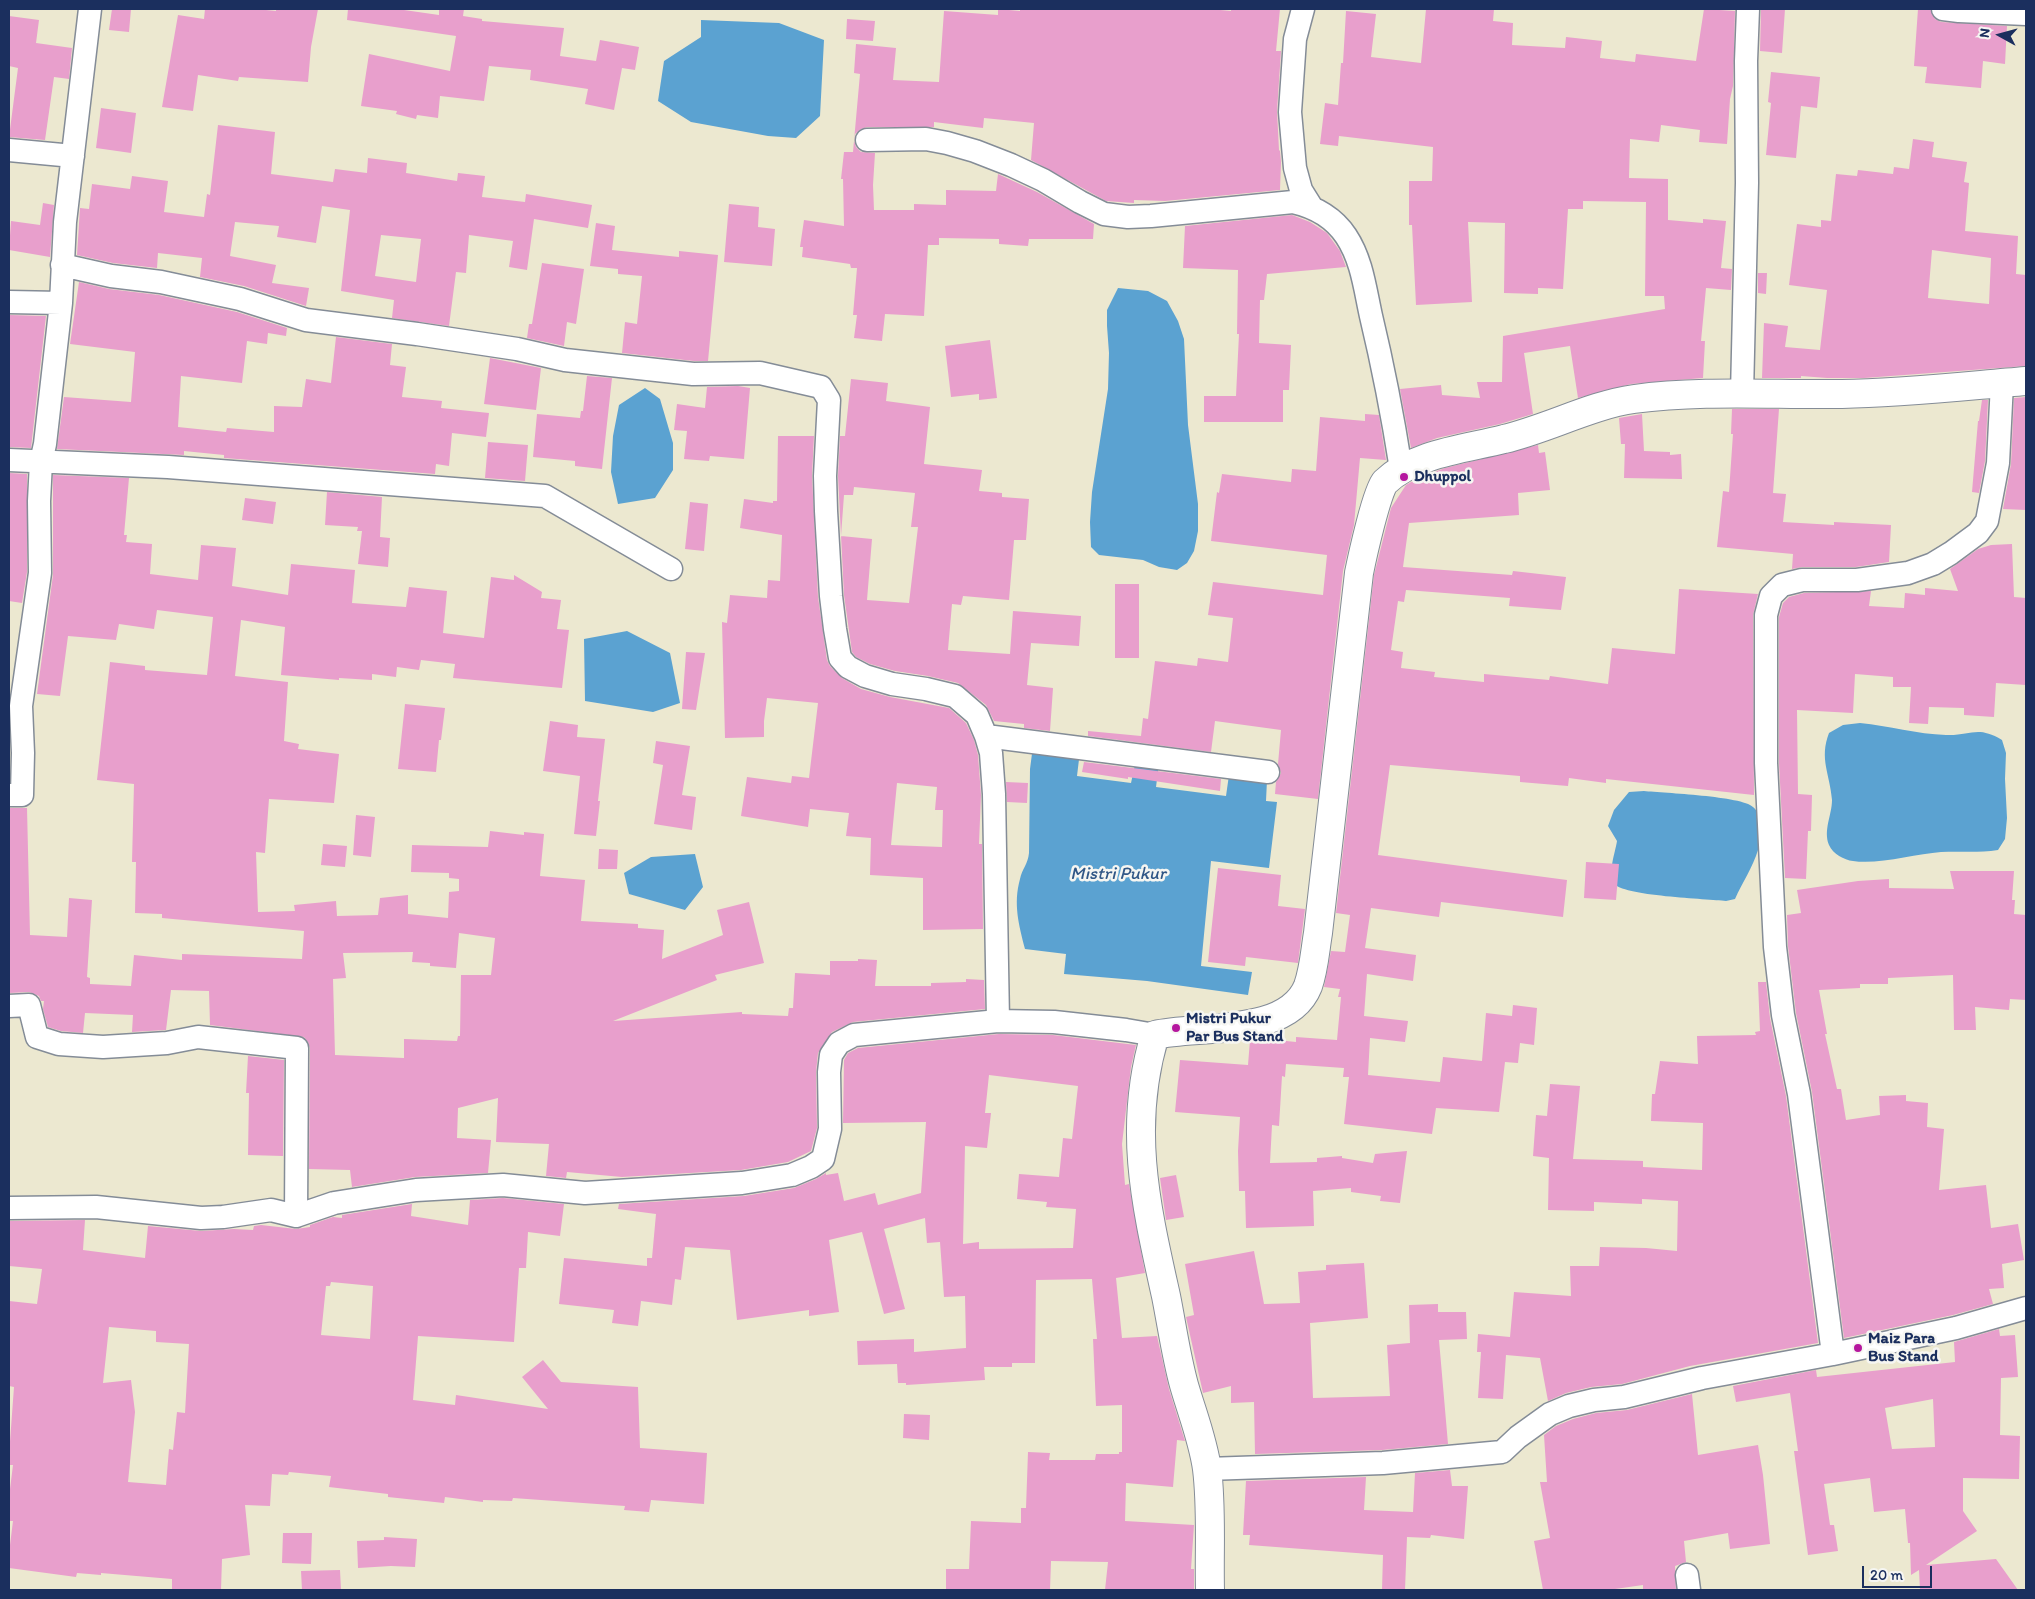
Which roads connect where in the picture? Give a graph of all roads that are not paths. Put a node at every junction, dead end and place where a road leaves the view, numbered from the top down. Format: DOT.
graph roads {
  1 [pos="90,9"];
  2 [pos="1303,9"];
  3 [pos="1748,9"];
  4 [pos="1943,9"];
  5 [pos="2020,12"];
  6 [pos="868,140"];
  7 [pos="9,150"];
  8 [pos="73,156"];
  9 [pos="1311,206"];
  10 [pos="62,264"];
  11 [pos="9,302"];
  12 [pos="61,303"];
  13 [pos="2014,382"];
  14 [pos="1742,394"];
  15 [pos="9,460"];
  16 [pos="41,462"];
  17 [pos="1400,469"];
  18 [pos="671,569"];
  19 [pos="986,736"];
  20 [pos="1268,772"];
  21 [pos="9,795"];
  22 [pos="9,1006"];
  23 [pos="998,1021"];
  24 [pos="1155,1035"];
  25 [pos="9,1208"];
  26 [pos="296,1216"];
  27 [pos="2026,1308"];
  28 [pos="1833,1354"];
  29 [pos="1207,1469"];
  30 [pos="1210,1590"];
  1 -- 8 [label="street"];
  2 -- 9 [label="street"];
  3 -- 14 [label="street"];
  4 -- 5 [label="street"];
  6 -- 9 [label="street"];
  7 -- 8 [label="street"];
  8 -- 10 [label="street"];
  9 -- 17 [label="street"];
  10 -- 12 [label="street"];
  10 -- 19 [label="street"];
  11 -- 12 [label="street"];
  12 -- 16 [label="street"];
  13 -- 14 [label="street"];
  13 -- 28 [label="street"];
  14 -- 17 [label="street"];
  15 -- 16 [label="street"];
  16 -- 18 [label="street"];
  16 -- 21 [label="street"];
  17 -- 24 [label="street"];
  19 -- 20 [label="street"];
  19 -- 23 [label="street"];
  22 -- 26 [label="street"];
  23 -- 24 [label="street"];
  23 -- 26 [label="street"];
  24 -- 29 [label="street"];
  25 -- 26 [label="street"];
  27 -- 28 [label="street"];
  28 -- 29 [label="street"];
  29 -- 30 [label="street"];
}
